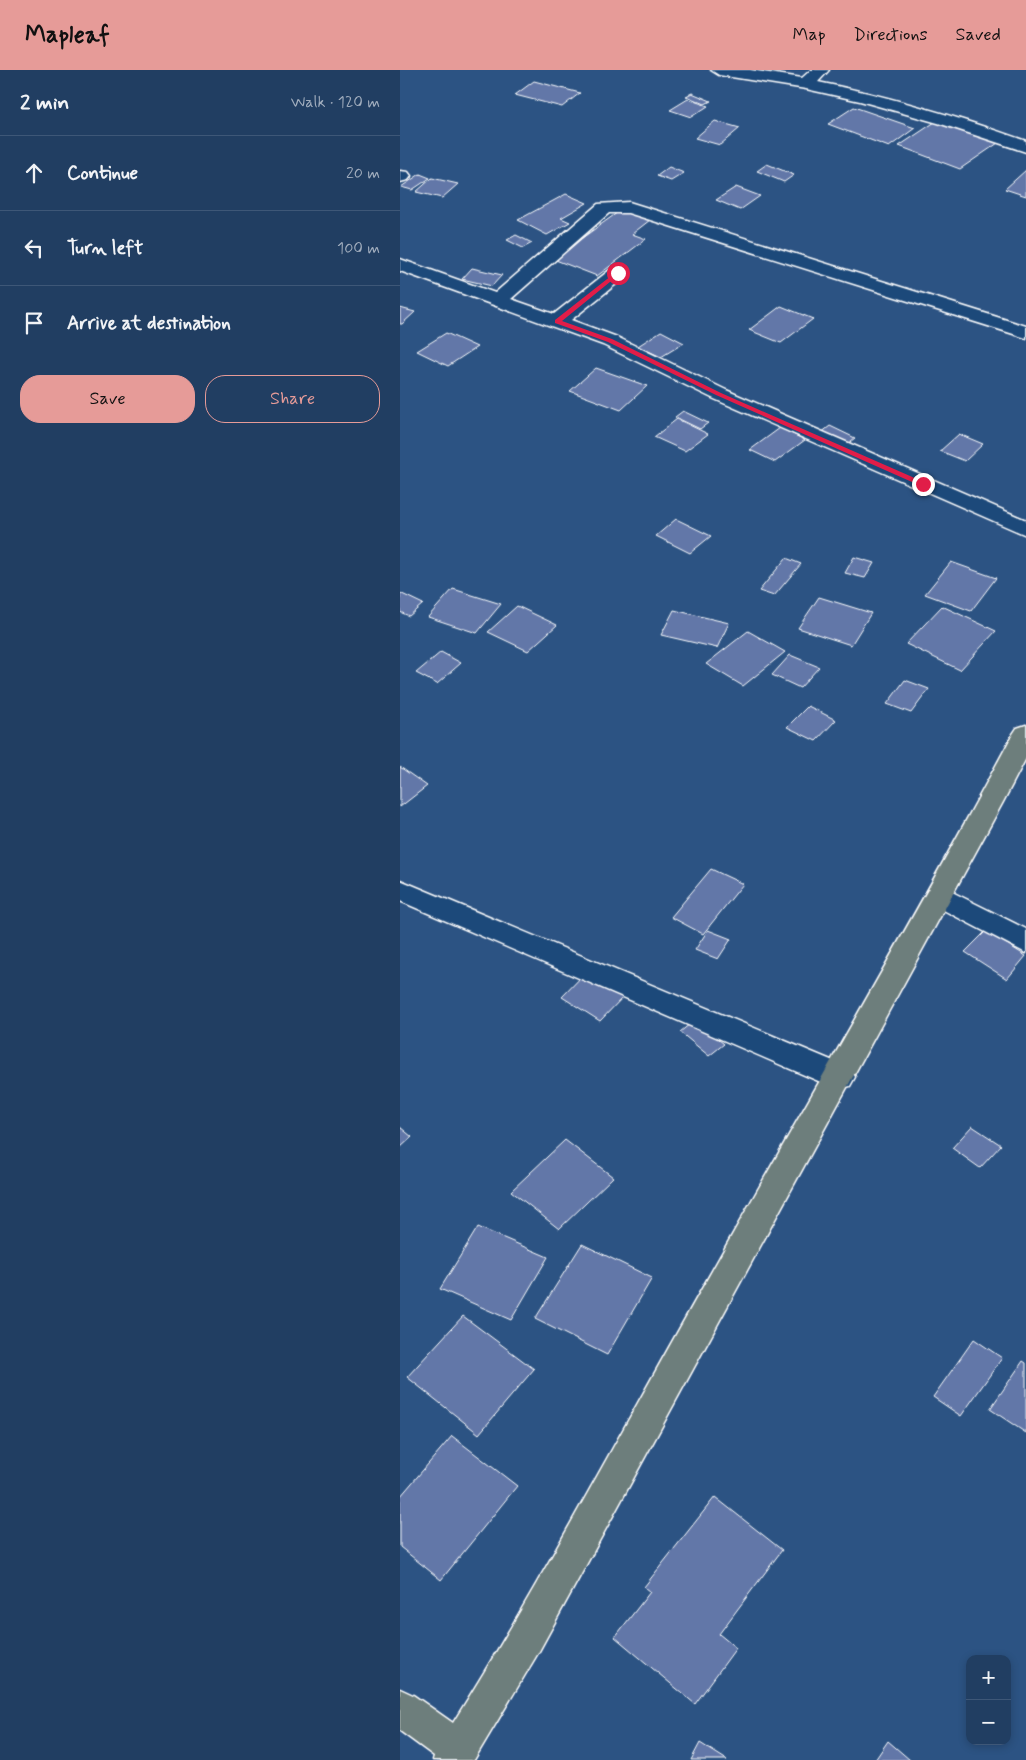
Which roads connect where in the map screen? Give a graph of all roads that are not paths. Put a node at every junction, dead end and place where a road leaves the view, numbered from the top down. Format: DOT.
graph roads {
  1 [pos="719,70"];
  2 [pos="821,70"];
  3 [pos="806,84"];
  4 [pos="1026,147"];
  5 [pos="400,265"];
  6 [pos="618,273"];
  7 [pos="499,299"];
  8 [pos="558,322"];
  9 [pos="1026,332"];
  10 [pos="1026,528"];
  11 [pos="1026,734"];
  12 [pos="400,890"];
  13 [pos="940,896"];
  14 [pos="1026,942"];
  15 [pos="840,1076"];
  16 [pos="400,1708"];
  17 [pos="461,1757"];
  1 -- 3 [label="street"];
  2 -- 3 [label="street"];
  3 -- 4 [label="street"];
  5 -- 7 [label="street"];
  6 -- 8 [label="street"];
  7 -- 8 [label="street"];
  7 -- 9 [label="street"];
  8 -- 10 [label="street"];
  11 -- 13 [label="main road"];
  12 -- 15 [label="street"];
  13 -- 14 [label="street"];
  13 -- 15 [label="main road"];
  15 -- 17 [label="main road"];
  16 -- 17 [label="main road"];
}
